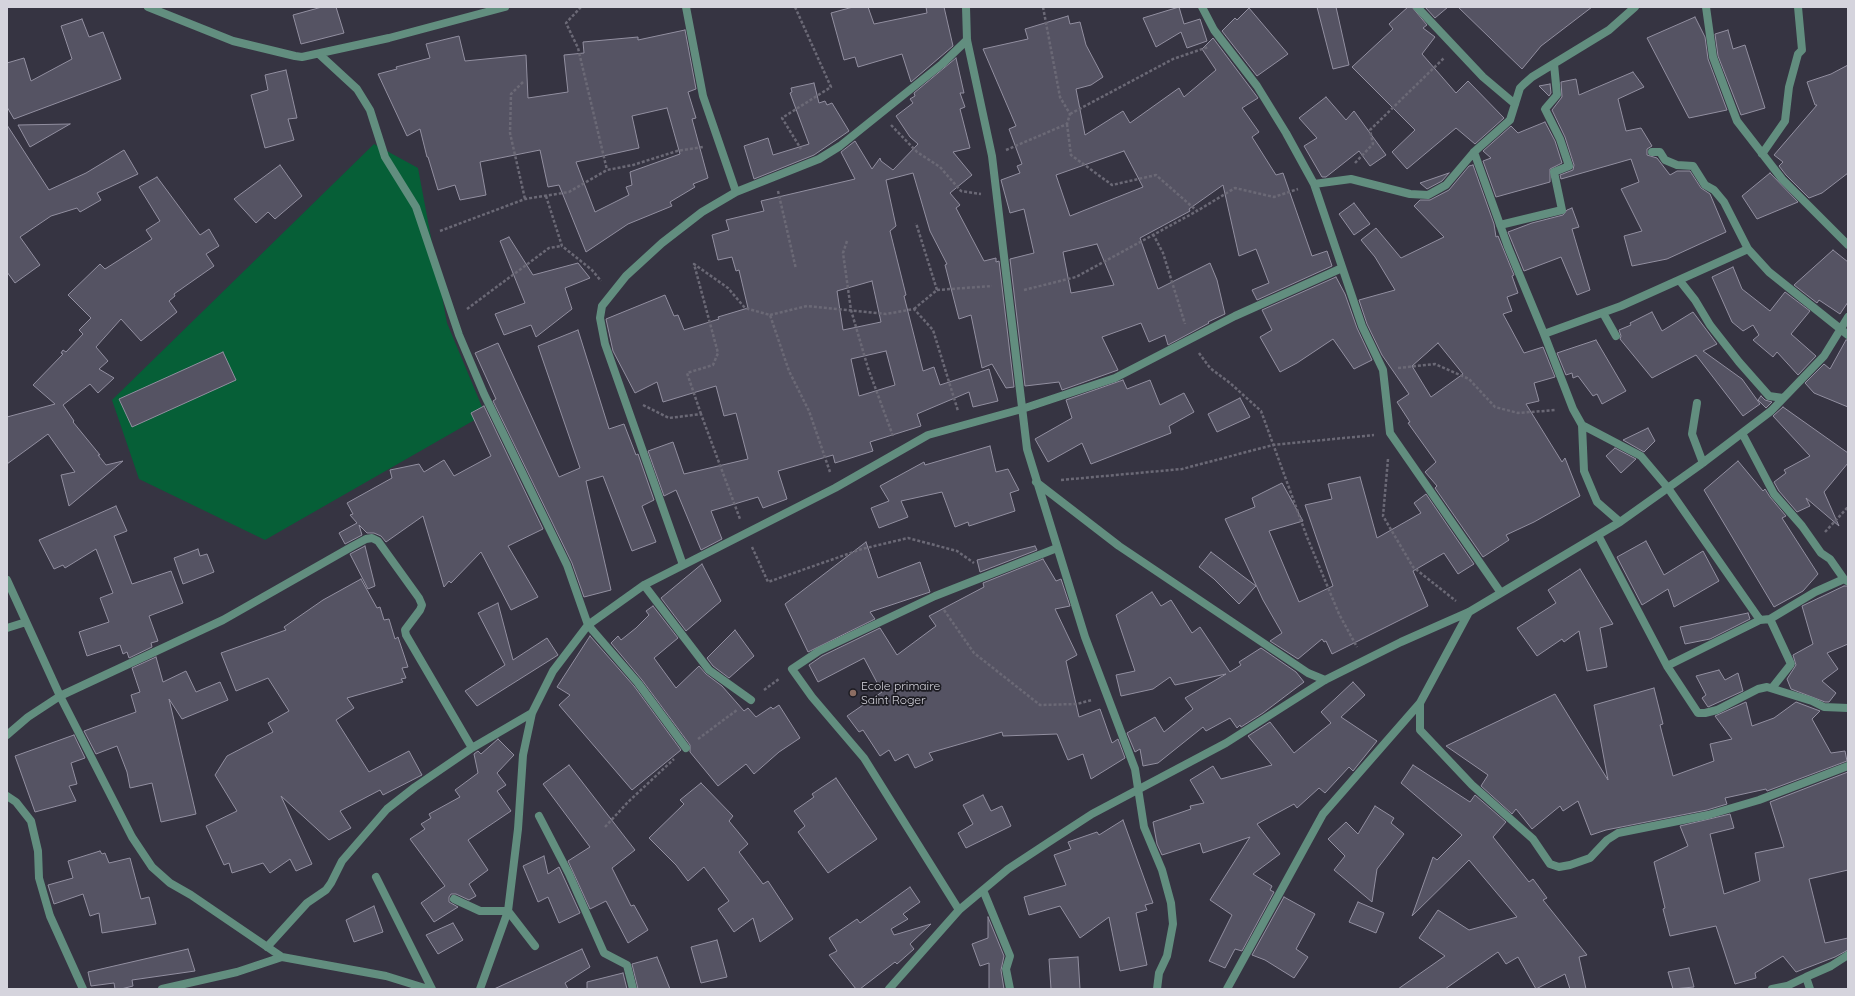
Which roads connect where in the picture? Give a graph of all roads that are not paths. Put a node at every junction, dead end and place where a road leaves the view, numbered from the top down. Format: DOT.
graph roads {
  1 [pos="148,7"];
  2 [pos="504,7"];
  3 [pos="686,7"];
  4 [pos="966,7"];
  5 [pos="1202,7"];
  6 [pos="1417,7"];
  7 [pos="1635,7"];
  8 [pos="1706,7"];
  9 [pos="1798,7"];
  10 [pos="967,40"];
  11 [pos="319,54"];
  12 [pos="1554,64"];
  13 [pos="1515,104"];
  14 [pos="1474,152"];
  15 [pos="1652,152"];
  16 [pos="1762,154"];
  17 [pos="1314,184"];
  18 [pos="736,192"];
  19 [pos="1500,225"];
  20 [pos="1848,245"];
  21 [pos="1748,249"];
  22 [pos="1342,268"];
  23 [pos="1680,280"];
  24 [pos="1603,313"];
  25 [pos="1848,317"];
  26 [pos="1840,329"];
  27 [pos="1544,334"];
  28 [pos="1848,335"];
  29 [pos="1616,336"];
  30 [pos="1783,398"];
  31 [pos="1697,403"];
  32 [pos="1022,409"];
  33 [pos="1582,425"];
  34 [pos="1742,433"];
  35 [pos="1703,463"];
  36 [pos="1036,482"];
  37 [pos="1668,488"];
  38 [pos="1620,522"];
  39 [pos="1598,535"];
  40 [pos="1057,548"];
  41 [pos="683,565"];
  42 [pos="7,580"];
  43 [pos="1846,580"];
  44 [pos="644,585"];
  45 [pos="1501,593"];
  46 [pos="1468,612"];
  47 [pos="1770,619"];
  48 [pos="1760,620"];
  49 [pos="26,622"];
  50 [pos="588,625"];
  51 [pos="7,628"];
  52 [pos="1667,666"];
  53 [pos="1325,680"];
  54 [pos="1772,688"];
  55 [pos="60,696"];
  56 [pos="751,700"];
  57 [pos="1420,703"];
  58 [pos="1848,708"];
  59 [pos="532,713"];
  60 [pos="7,735"];
  61 [pos="472,748"];
  62 [pos="686,748"];
  63 [pos="1848,766"];
  64 [pos="1138,789"];
  65 [pos="7,796"];
  66 [pos="539,816"];
  67 [pos="376,877"];
  68 [pos="983,890"];
  69 [pos="454,899"];
  70 [pos="959,910"];
  71 [pos="508,911"];
  72 [pos="535,946"];
  73 [pos="267,947"];
  74 [pos="1848,955"];
  75 [pos="282,957"];
  76 [pos="1806,977"];
  77 [pos="189,986"];
  78 [pos="83,989"];
  79 [pos="162,989"];
  80 [pos="428,989"];
  81 [pos="432,989"];
  82 [pos="480,989"];
  83 [pos="633,989"];
  84 [pos="889,989"];
  85 [pos="1010,989"];
  86 [pos="1157,989"];
  87 [pos="1227,989"];
  88 [pos="1772,989"];
  89 [pos="1810,989"];
  1 -- 11 [label="street"];
  2 -- 11 [label="street"];
  3 -- 18 [label="street"];
  4 -- 10 [label="street"];
  5 -- 17 [label="street"];
  6 -- 13 [label="street"];
  7 -- 12 [label="street"];
  8 -- 16 [label="street"];
  9 -- 16 [label="street"];
  10 -- 18 [label="street"];
  10 -- 32 [label="street"];
  11 -- 50 [label="street"];
  12 -- 13 [label="street"];
  12 -- 19 [label="street"];
  13 -- 14 [label="street"];
  14 -- 17 [label="street"];
  14 -- 19 [label="street"];
  15 -- 21 [label="street"];
  16 -- 20 [label="street"];
  17 -- 22 [label="street"];
  18 -- 41 [label="street"];
  19 -- 27 [label="street"];
  21 -- 23 [label="street"];
  21 -- 26 [label="street"];
  22 -- 32 [label="street"];
  22 -- 45 [label="street"];
  23 -- 24 [label="street"];
  23 -- 30 [label="street"];
  24 -- 27 [label="street"];
  24 -- 29 [label="street"];
  25 -- 26 [label="street"];
  26 -- 28 [label="street"];
  26 -- 30 [label="street"];
  27 -- 33 [label="street"];
  30 -- 34 [label="street"];
  31 -- 35 [label="street"];
  32 -- 36 [label="street"];
  32 -- 41 [label="street"];
  33 -- 37 [label="street"];
  33 -- 38 [label="street"];
  34 -- 35 [label="street"];
  34 -- 43 [label="street"];
  35 -- 37 [label="street"];
  36 -- 40 [label="street"];
  36 -- 53 [label="street"];
  37 -- 38 [label="street"];
  37 -- 48 [label="street"];
  38 -- 39 [label="street"];
  39 -- 45 [label="street"];
  39 -- 52 [label="street"];
  40 -- 64 [label="street"];
  40 -- 70 [label="street"];
  41 -- 44 [label="street"];
  42 -- 49 [label="street"];
  43 -- 47 [label="street"];
  44 -- 50 [label="street"];
  44 -- 56 [label="street"];
  45 -- 46 [label="street"];
  46 -- 53 [label="street"];
  46 -- 57 [label="street"];
  47 -- 48 [label="street"];
  47 -- 54 [label="street"];
  48 -- 52 [label="street"];
  49 -- 51 [label="street"];
  49 -- 55 [label="street"];
  50 -- 59 [label="street"];
  50 -- 62 [label="street"];
  52 -- 54 [label="street"];
  53 -- 64 [label="street"];
  54 -- 58 [label="street"];
  55 -- 60 [label="street"];
  55 -- 61 [label="street"];
  55 -- 73 [label="street"];
  57 -- 63 [label="street"];
  57 -- 87 [label="street"];
  59 -- 61 [label="street"];
  59 -- 71 [label="street"];
  61 -- 73 [label="street"];
  64 -- 68 [label="street"];
  64 -- 86 [label="street"];
  65 -- 78 [label="street"];
  66 -- 83 [label="street"];
  67 -- 81 [label="street"];
  68 -- 70 [label="street"];
  68 -- 85 [label="street"];
  69 -- 71 [label="street"];
  70 -- 84 [label="street"];
  71 -- 72 [label="street"];
  71 -- 82 [label="street"];
  73 -- 75 [label="street"];
  74 -- 76 [label="street"];
  75 -- 77 [label="street"];
  75 -- 80 [label="street"];
  76 -- 88 [label="street"];
  76 -- 89 [label="street"];
  77 -- 79 [label="street"];
}
